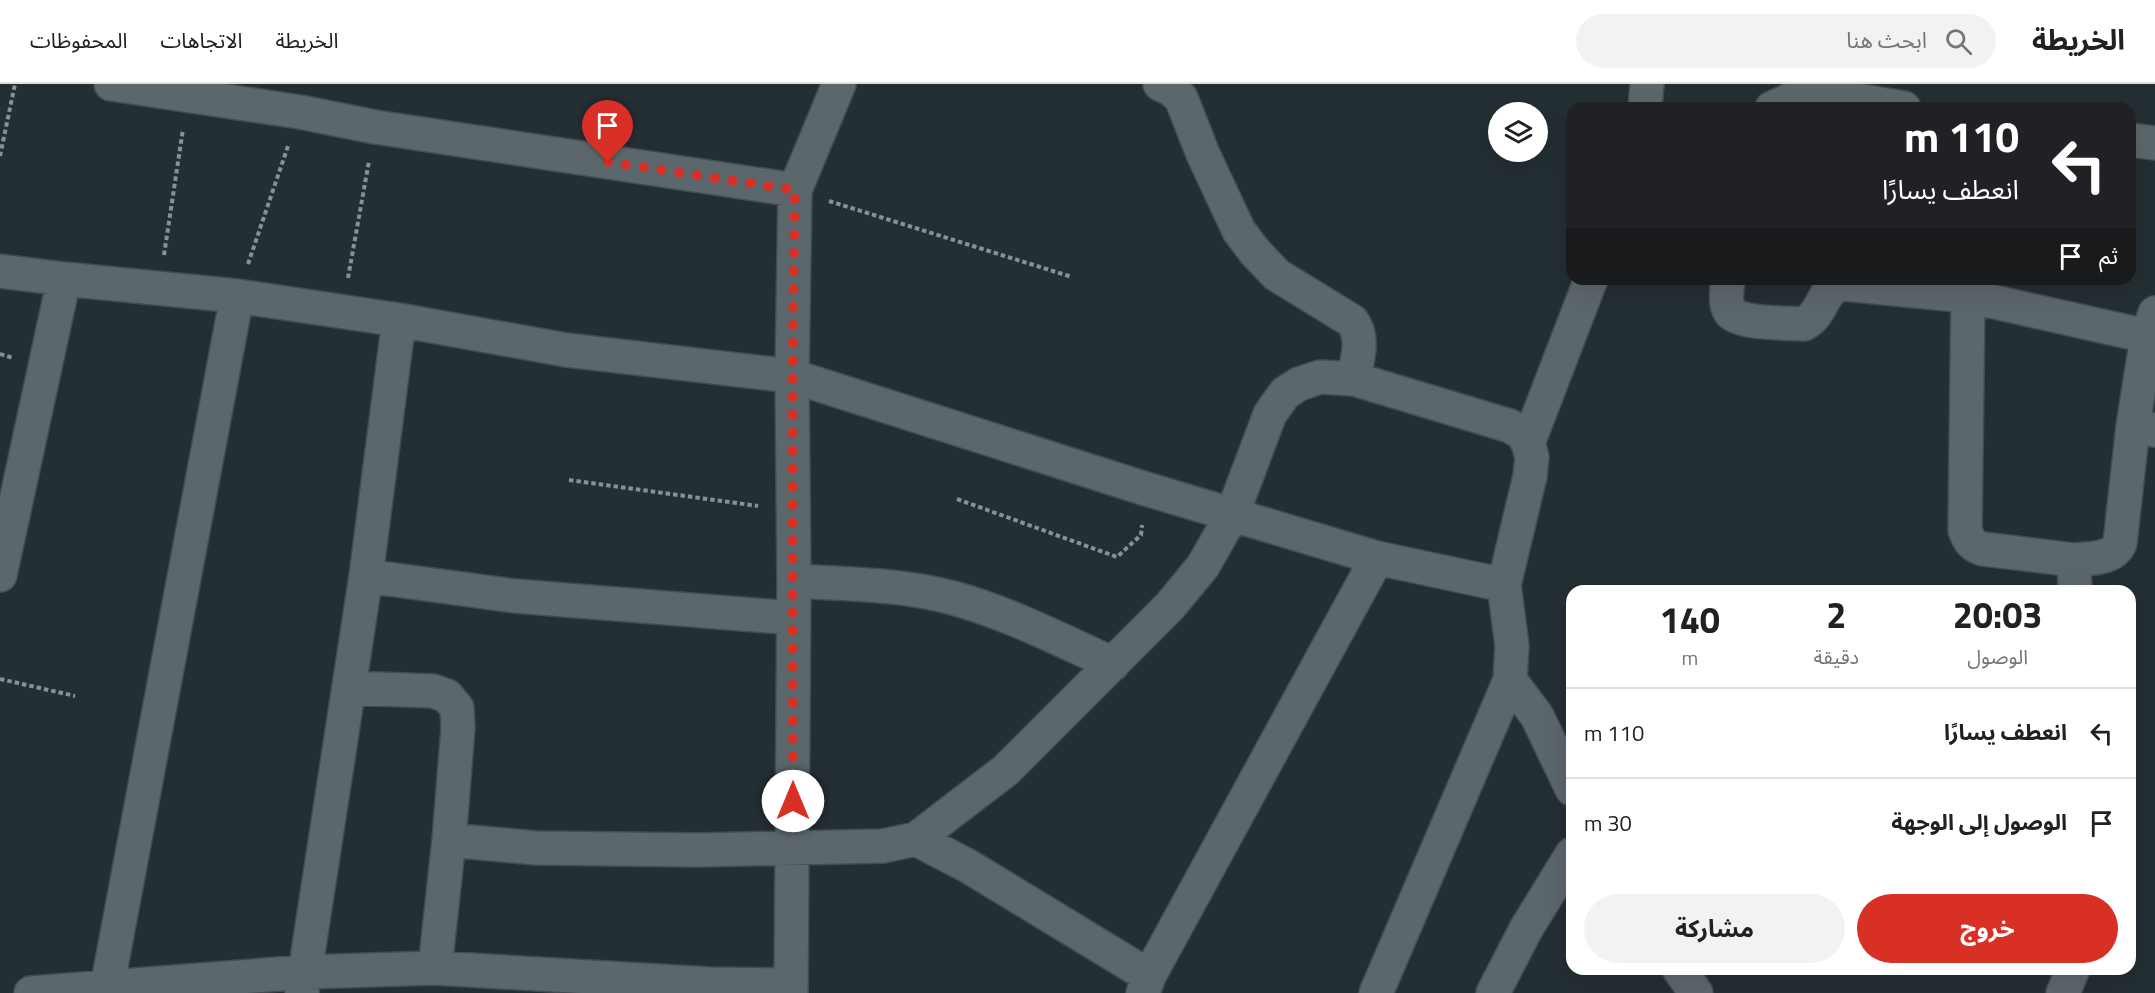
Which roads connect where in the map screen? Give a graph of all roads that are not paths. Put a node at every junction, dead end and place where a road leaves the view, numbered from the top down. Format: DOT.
graph roads {
  1 [pos="111,84"];
  2 [pos="839,84"];
  3 [pos="1160,84"];
  4 [pos="1647,84"];
  5 [pos="1809,88"];
  6 [pos="1646,102"];
  7 [pos="1783,102"];
  8 [pos="1876,102"];
  9 [pos="2136,141"];
  10 [pos="2155,143"];
  11 [pos="795,190"];
  12 [pos="0,271"];
  13 [pos="64,279"];
  14 [pos="1589,285"];
  15 [pos="1727,285"];
  16 [pos="1836,285"];
  17 [pos="1854,285"];
  18 [pos="237,296"];
  19 [pos="1968,296"];
  20 [pos="399,320"];
  21 [pos="2152,329"];
  22 [pos="792,376"];
  23 [pos="1354,379"];
  24 [pos="2144,428"];
  25 [pos="1528,443"];
  26 [pos="1232,515"];
  27 [pos="1377,558"];
  28 [pos="0,574"];
  29 [pos="366,576"];
  30 [pos="2075,576"];
  31 [pos="794,580"];
  32 [pos="1504,585"];
  33 [pos="793,618"];
  34 [pos="1113,664"];
  35 [pos="1510,680"];
  36 [pos="349,688"];
  37 [pos="1566,776"];
  38 [pos="916,839"];
  39 [pos="449,840"];
  40 [pos="793,847"];
  41 [pos="1566,864"];
  42 [pos="435,968"];
  43 [pos="2071,975"];
  44 [pos="303,983"];
  45 [pos="1146,985"];
  46 [pos="791,989"];
  47 [pos="106,990"];
  48 [pos="31,993"];
  49 [pos="1376,993"];
  50 [pos="1493,993"];
  51 [pos="2064,993"];
  1 -- 11 [label="street"];
  2 -- 11 [label="street"];
  3 -- 23 [label="street"];
  4 -- 6 [label="street"];
  5 -- 7 [label="street"];
  5 -- 8 [label="street"];
  9 -- 10 [label="street"];
  11 -- 22 [label="street"];
  12 -- 13 [label="street"];
  13 -- 18 [label="street"];
  13 -- 28 [label="street"];
  14 -- 25 [label="street"];
  15 -- 16 [label="street"];
  17 -- 19 [label="street"];
  18 -- 20 [label="street"];
  18 -- 47 [label="street"];
  19 -- 21 [label="street"];
  19 -- 30 [label="street"];
  20 -- 22 [label="street"];
  20 -- 29 [label="street"];
  21 -- 24 [label="street"];
  22 -- 26 [label="street"];
  22 -- 31 [label="street"];
  23 -- 25 [label="street"];
  23 -- 26 [label="street"];
  24 -- 30 [label="street"];
  25 -- 32 [label="street"];
  26 -- 27 [label="street"];
  26 -- 34 [label="street"];
  27 -- 32 [label="street"];
  27 -- 45 [label="street"];
  29 -- 33 [label="street"];
  29 -- 36 [label="street"];
  31 -- 33 [label="street"];
  31 -- 34 [label="street"];
  32 -- 35 [label="street"];
  33 -- 40 [label="street"];
  34 -- 38 [label="street"];
  35 -- 37 [label="street"];
  35 -- 49 [label="street"];
  36 -- 39 [label="street"];
  36 -- 44 [label="street"];
  38 -- 40 [label="street"];
  38 -- 45 [label="street"];
  39 -- 40 [label="street"];
  39 -- 42 [label="street"];
  40 -- 46 [label="street"];
  41 -- 50 [label="street"];
  42 -- 44 [label="street"];
  42 -- 46 [label="street"];
  43 -- 51 [label="street"];
  44 -- 47 [label="street"];
  47 -- 48 [label="street"];
}
